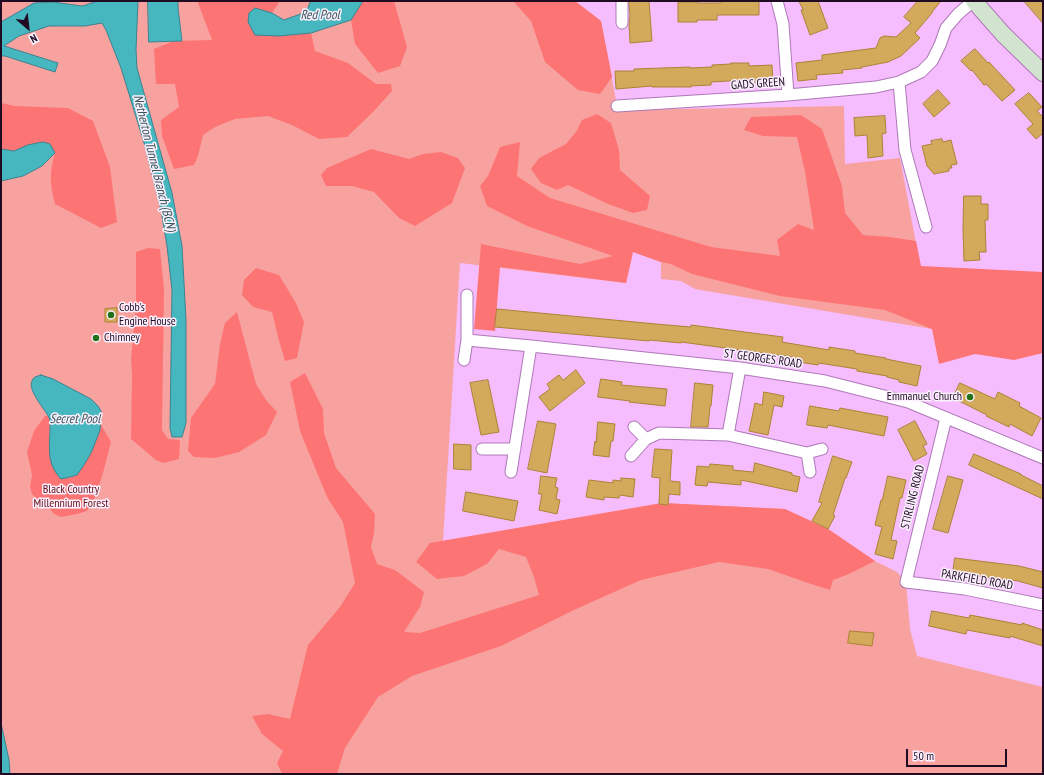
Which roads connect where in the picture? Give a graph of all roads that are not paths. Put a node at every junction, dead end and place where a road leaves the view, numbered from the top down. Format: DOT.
graph roads {
  1 [pos="622,1"];
  2 [pos="777,1"];
  3 [pos="973,1"];
  4 [pos="622,24"];
  5 [pos="1043,73"];
  6 [pos="900,82"];
  7 [pos="788,95"];
  8 [pos="617,106"];
  9 [pos="926,227"];
  10 [pos="467,295"];
  11 [pos="467,340"];
  12 [pos="531,346"];
  13 [pos="464,360"];
  14 [pos="740,368"];
  15 [pos="946,418"];
  16 [pos="634,427"];
  17 [pos="728,435"];
  18 [pos="646,439"];
  19 [pos="482,449"];
  20 [pos="515,449"];
  21 [pos="822,449"];
  22 [pos="807,453"];
  23 [pos="632,456"];
  24 [pos="1043,458"];
  25 [pos="511,472"];
  26 [pos="810,472"];
  27 [pos="906,582"];
  28 [pos="1043,606"];
  1 -- 4 [label="street"];
  2 -- 7 [label="street"];
  3 -- 5 [label="street"];
  3 -- 6 [label="street, GADS GREEN"];
  6 -- 7 [label="street, GADS GREEN"];
  6 -- 9 [label="street"];
  7 -- 8 [label="street, GADS GREEN"];
  10 -- 11 [label="street"];
  11 -- 12 [label="street, ST GEORGES ROAD"];
  11 -- 13 [label="street"];
  12 -- 14 [label="street, ST GEORGES ROAD"];
  12 -- 20 [label="street"];
  14 -- 15 [label="street, ST GEORGES ROAD"];
  14 -- 17 [label="street"];
  15 -- 24 [label="street, ST GEORGES ROAD"];
  15 -- 27 [label="street, STIRLING ROAD"];
  16 -- 18 [label="street"];
  17 -- 18 [label="street"];
  17 -- 22 [label="street"];
  18 -- 23 [label="street"];
  19 -- 20 [label="street"];
  20 -- 25 [label="street"];
  21 -- 22 [label="street"];
  22 -- 26 [label="street"];
  27 -- 28 [label="street, PARKFIELD ROAD"];
}
